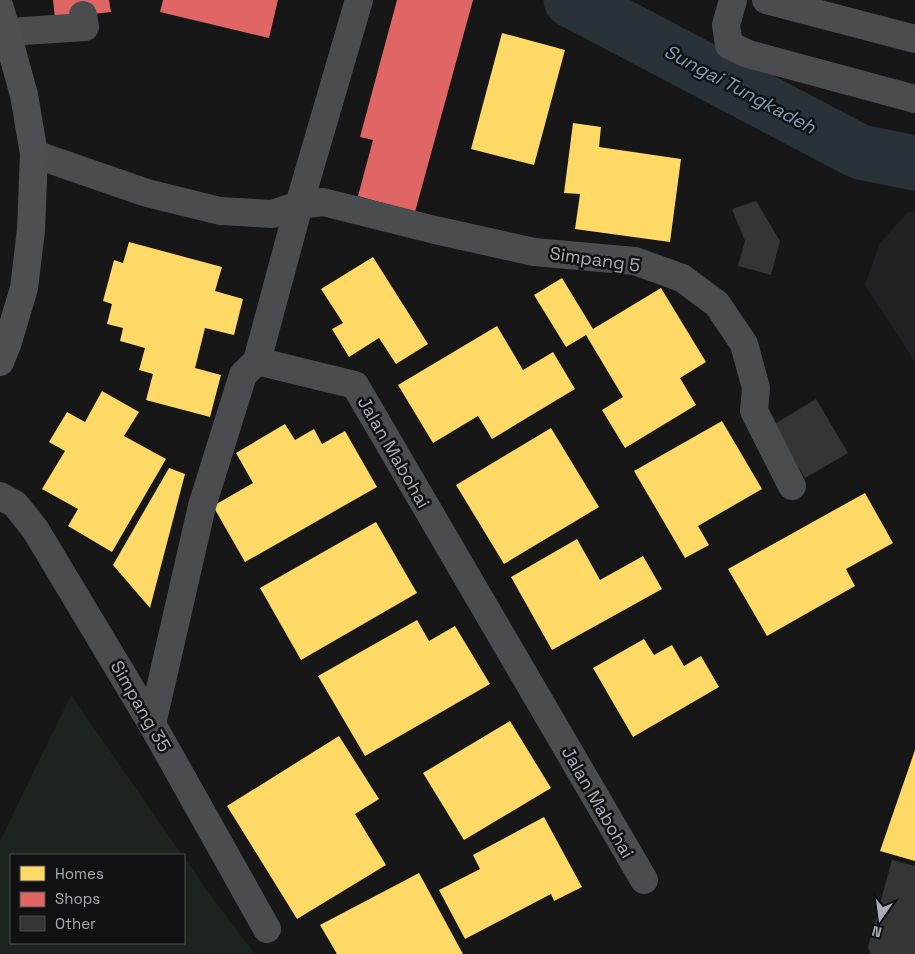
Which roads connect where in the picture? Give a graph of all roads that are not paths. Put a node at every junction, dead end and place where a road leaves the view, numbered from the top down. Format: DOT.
graph roads {
  1 [pos="359,0"];
  2 [pos="733,0"];
  3 [pos="766,0"];
  4 [pos="83,15"];
  5 [pos="4,20"];
  6 [pos="915,39"];
  7 [pos="915,99"];
  8 [pos="34,154"];
  9 [pos="299,205"];
  10 [pos="257,361"];
  11 [pos="0,362"];
  12 [pos="792,486"];
  13 [pos="0,496"];
  14 [pos="152,724"];
  15 [pos="644,880"];
  16 [pos="267,929"];
  1 -- 9 [label="street"];
  2 -- 7 [label="street"];
  3 -- 6 [label="street"];
  4 -- 5 [label="street"];
  5 -- 8 [label="main road"];
  8 -- 9 [label="street"];
  8 -- 11 [label="main road"];
  9 -- 10 [label="street"];
  9 -- 12 [label="street, Simpang 5"];
  10 -- 14 [label="street"];
  10 -- 15 [label="street, Jalan Mabohai"];
  13 -- 14 [label="street, Simpang 35"];
  14 -- 16 [label="street, Simpang 35"];
}
